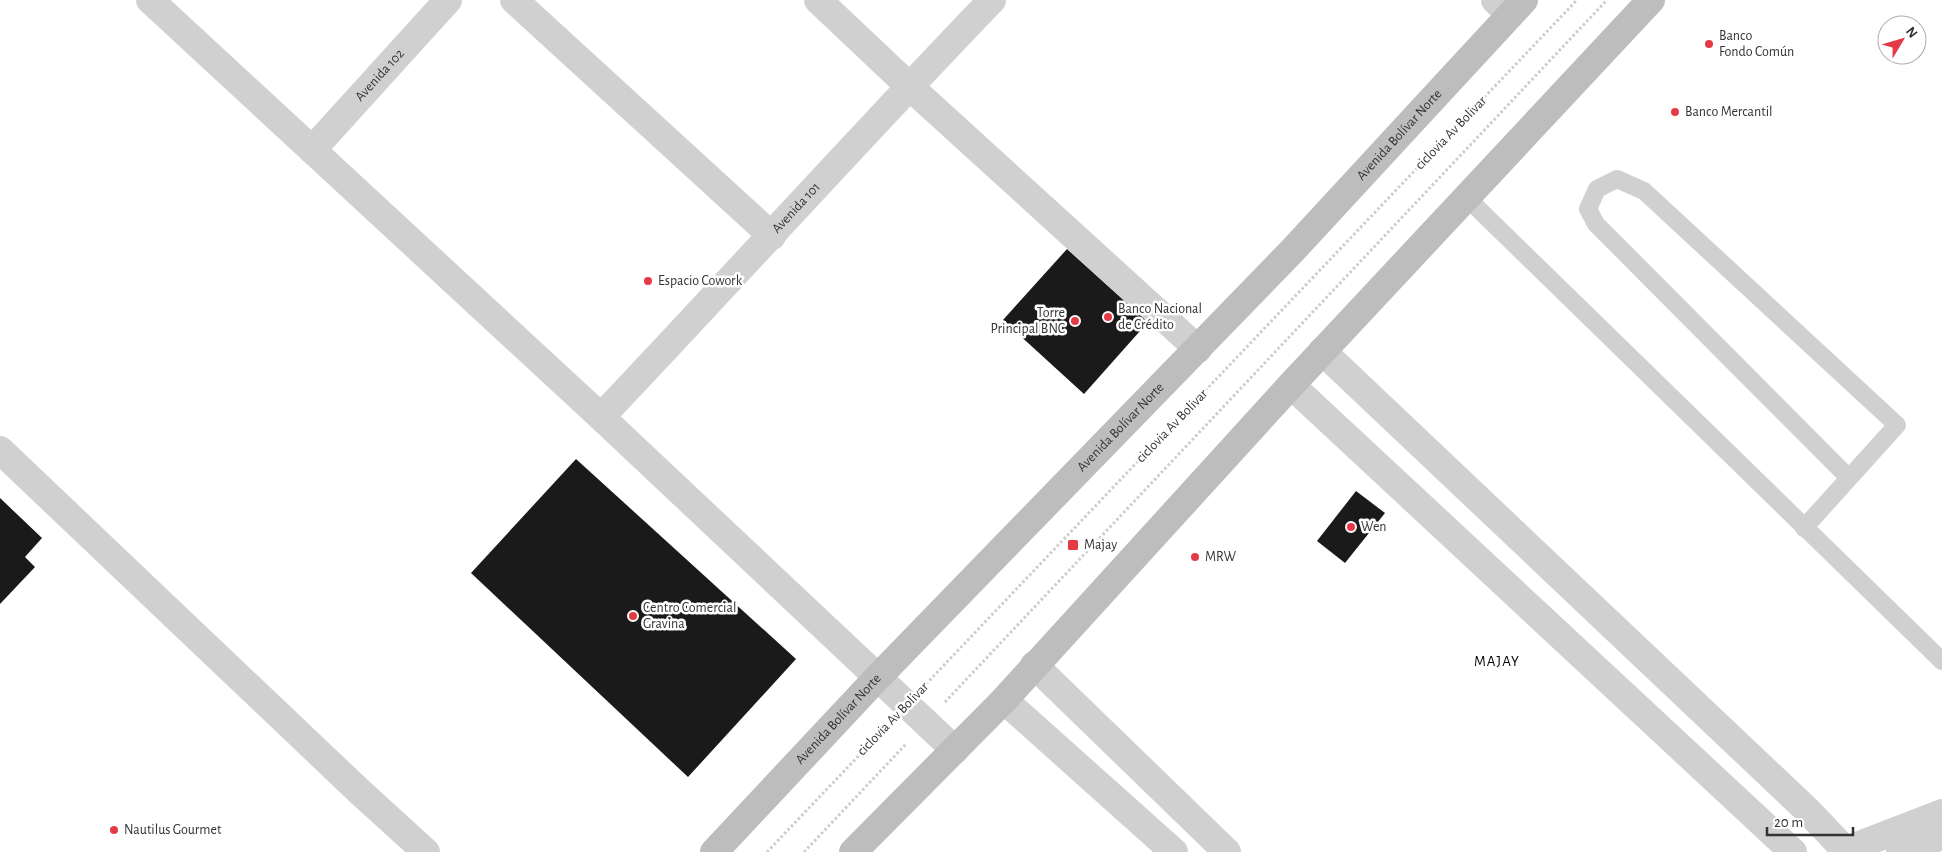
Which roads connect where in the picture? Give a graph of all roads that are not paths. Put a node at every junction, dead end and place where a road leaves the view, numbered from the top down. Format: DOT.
graph roads {
  1 [pos="150,0"];
  2 [pos="448,0"];
  3 [pos="514,0"];
  4 [pos="818,0"];
  5 [pos="992,0"];
  6 [pos="1651,0"];
  7 [pos="1510,5"];
  8 [pos="909,86"];
  9 [pos="312,150"];
  10 [pos="1466,197"];
  11 [pos="772,236"];
  12 [pos="1198,349"];
  13 [pos="1322,352"];
  14 [pos="1291,385"];
  15 [pos="601,417"];
  16 [pos="0,450"];
  17 [pos="1849,478"];
  18 [pos="1804,528"];
  19 [pos="1942,661"];
  20 [pos="1034,665"];
  21 [pos="878,677"];
  22 [pos="1004,700"];
  23 [pos="954,750"];
  24 [pos="1942,813"];
  25 [pos="1942,836"];
  26 [pos="1169,850"];
  27 [pos="1844,851"];
  28 [pos="426,852"];
  29 [pos="714,852"];
  30 [pos="852,852"];
  31 [pos="1227,852"];
  32 [pos="1793,852"];
  33 [pos="1900,852"];
  1 -- 9 [label="street"];
  2 -- 9 [label="street, Avenida 102"];
  3 -- 11 [label="street"];
  4 -- 8 [label="street"];
  5 -- 8 [label="street, Avenida 101"];
  6 -- 10 [label="main road"];
  7 -- 12 [label="main road, Avenida Bolívar Norte"];
  8 -- 11 [label="street, Avenida 101"];
  8 -- 12 [label="street"];
  9 -- 15 [label="street"];
  10 -- 13 [label="main road"];
  10 -- 18 [label="lane"];
  11 -- 15 [label="street, Avenida 101"];
  12 -- 21 [label="main road, Avenida Bolívar Norte"];
  13 -- 14 [label="main road"];
  13 -- 27 [label="street"];
  14 -- 20 [label="main road"];
  14 -- 32 [label="street"];
  15 -- 21 [label="street"];
  16 -- 28 [label="street"];
  17 -- 17 [label="lane"];
  17 -- 18 [label="lane"];
  18 -- 19 [label="lane"];
  20 -- 22 [label="main road"];
  20 -- 31 [label="street"];
  21 -- 23 [label="street"];
  21 -- 29 [label="main road, Avenida Bolívar Norte"];
  22 -- 23 [label="main road"];
  22 -- 26 [label="street"];
  23 -- 30 [label="main road"];
  24 -- 27 [label="street"];
  25 -- 33 [label="street"];
}
